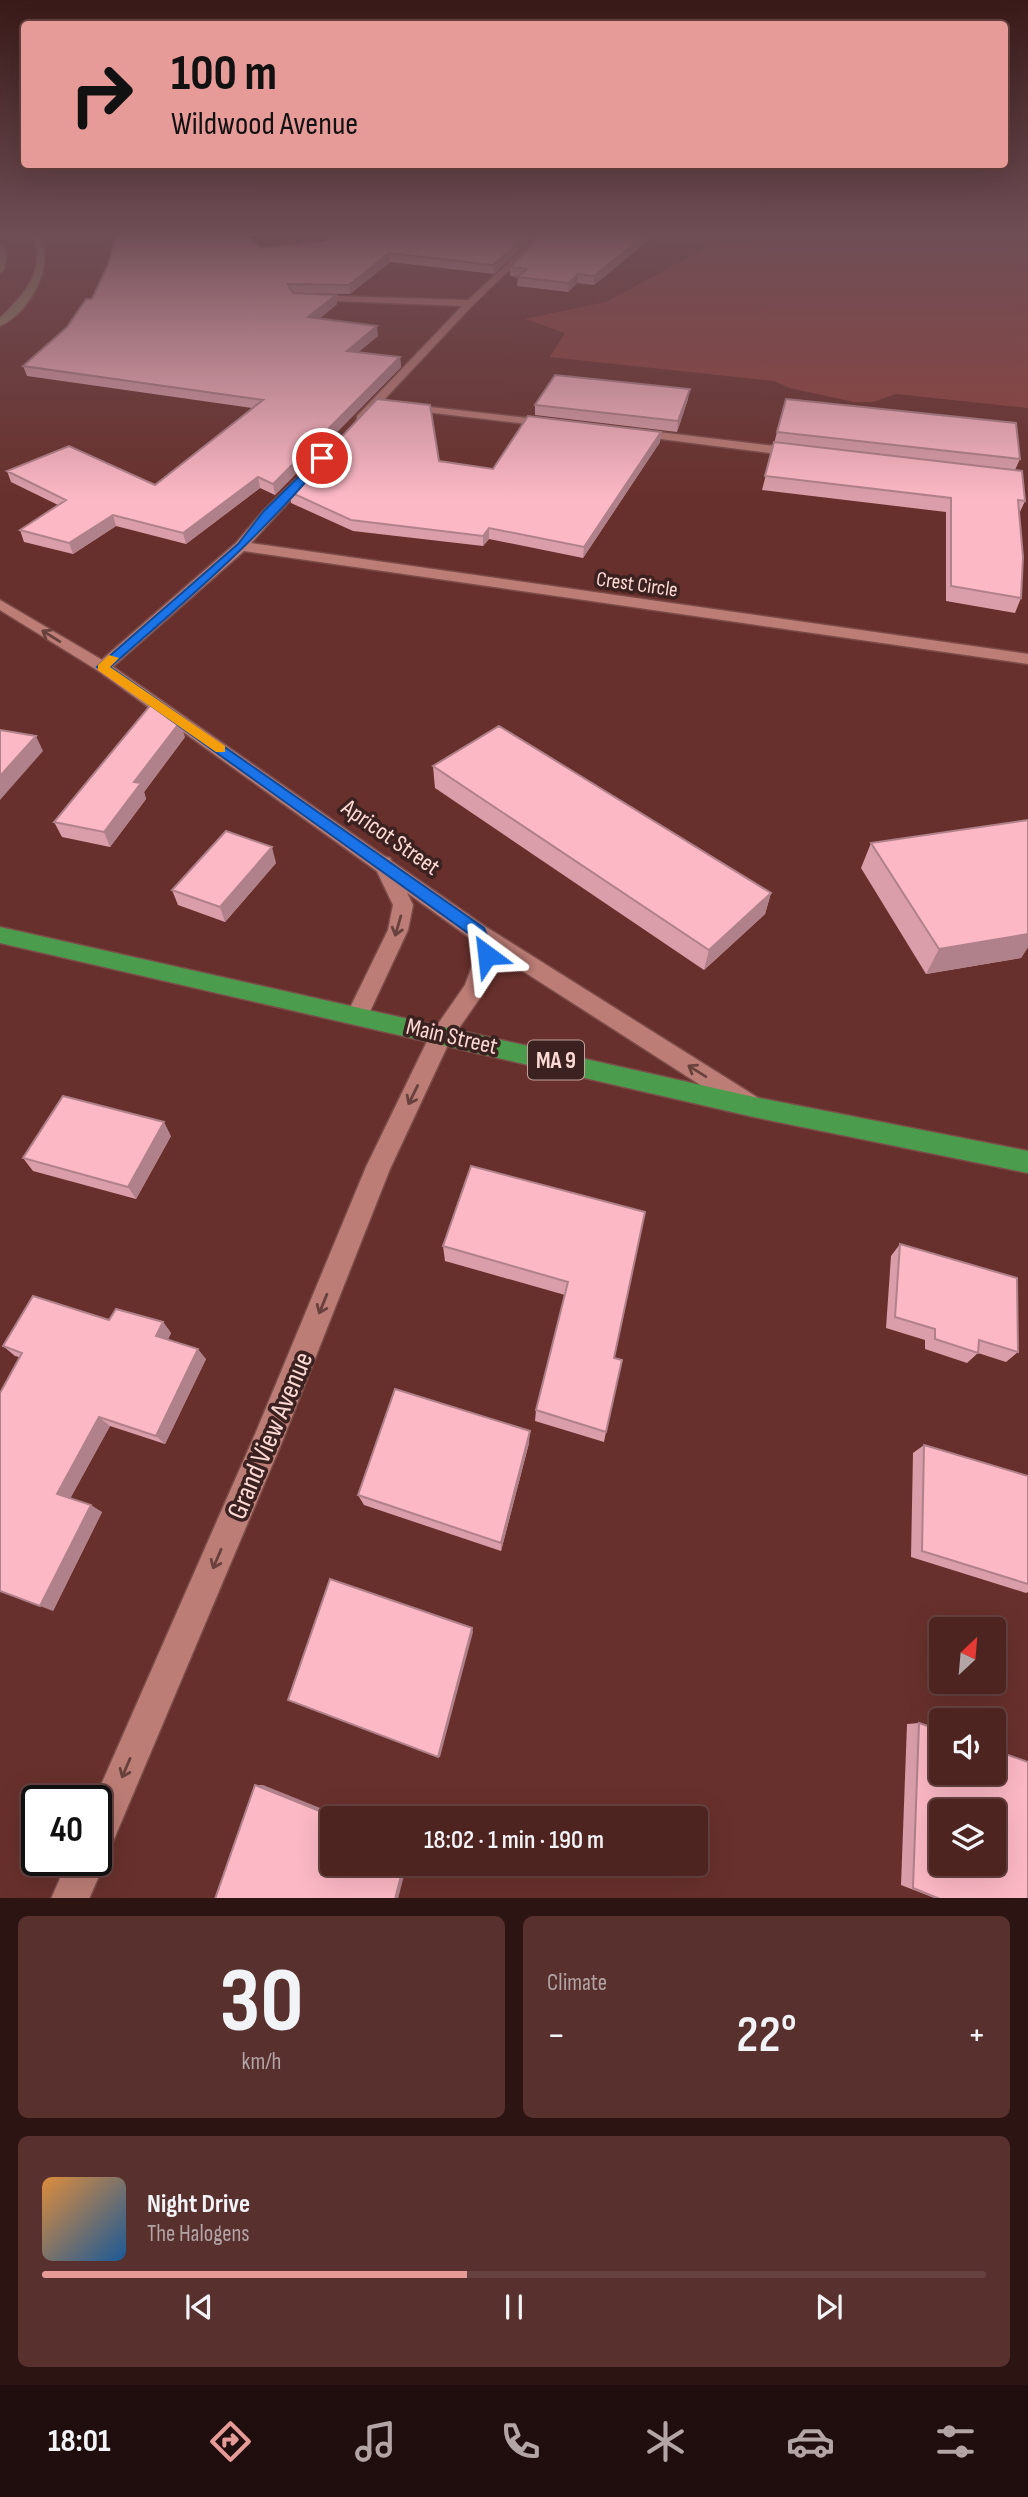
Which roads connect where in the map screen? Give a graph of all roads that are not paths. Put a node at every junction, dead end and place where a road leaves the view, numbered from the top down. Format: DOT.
graph roads {
  1 [pos="452,323"];
  2 [pos="376,403"];
  3 [pos="560,425"];
  4 [pos="615,431"];
  5 [pos="808,453"];
  6 [pos="241,546"];
  7 [pos="0,604"];
  8 [pos="1028,659"];
  9 [pos="103,667"];
  10 [pos="383,863"];
  11 [pos="479,933"];
  12 [pos="0,935"];
  13 [pos="358,1014"];
  14 [pos="442,1034"];
  15 [pos="754,1107"];
  16 [pos="1028,1162"];
  17 [pos="112,1801"];
  18 [pos="79,1876"];
  19 [pos="70,1898"];
  1 -- 2 [label="street"];
  2 -- 3 [label="street"];
  2 -- 6 [label="street"];
  4 -- 5 [label="street"];
  6 -- 8 [label="street, Crest Circle"];
  6 -- 9 [label="street"];
  9 -- 7 [label="street, Apricot Street, one-way"];
  9 -- 10 [label="street, Apricot Street"];
  10 -- 11 [label="street, Apricot Street"];
  10 -- 13 [label="street, one-way"];
  11 -- 14 [label="street, Grand View Avenue"];
  15 -- 11 [label="street, Apricot Street, one-way"];
  12 -- 13 [label="highway, Main Street / MA 9"];
  13 -- 14 [label="highway, Main Street / MA 9"];
  14 -- 15 [label="highway, Main Street / MA 9"];
  14 -- 17 [label="street, Grand View Avenue, one-way"];
  15 -- 16 [label="highway, Main Street / MA 9"];
  18 -- 19 [label="street"];
}
